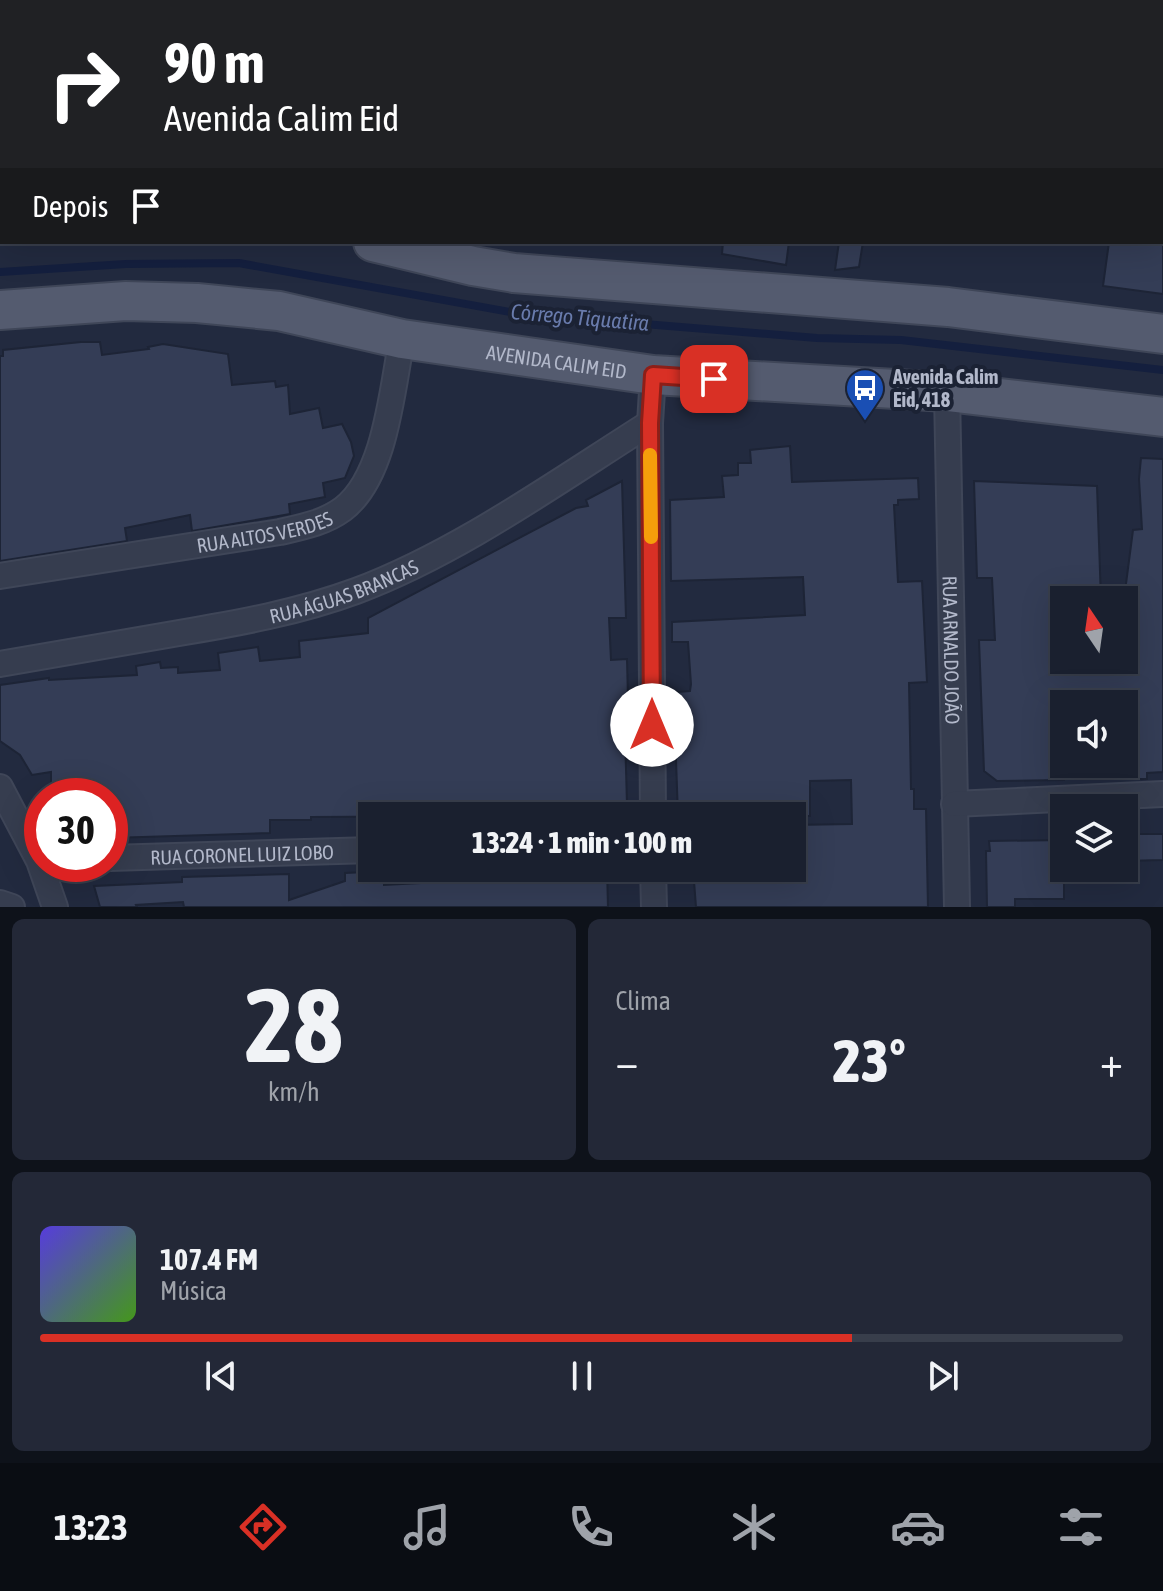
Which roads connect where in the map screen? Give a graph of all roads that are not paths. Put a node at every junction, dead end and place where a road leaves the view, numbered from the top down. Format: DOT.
graph roads {
  1 [pos="381,244"];
  2 [pos="0,310"];
  3 [pos="1163,334"];
  4 [pos="402,339"];
  5 [pos="653,375"];
  6 [pos="947,392"];
  7 [pos="1163,417"];
  8 [pos="650,423"];
  9 [pos="0,576"];
  10 [pos="0,664"];
  11 [pos="0,787"];
  12 [pos="1163,794"];
  13 [pos="653,802"];
  14 [pos="954,804"];
  15 [pos="24,830"];
  16 [pos="358,850"];
  17 [pos="128,857"];
  18 [pos="47,882"];
  19 [pos="653,882"];
  20 [pos="0,903"];
  21 [pos="12,907"];
  22 [pos="55,907"];
  23 [pos="654,907"];
  24 [pos="957,907"];
  1 -- 3 [label="main road"];
  2 -- 4 [label="main road, AVENIDA CALIM EID"];
  4 -- 5 [label="main road, AVENIDA CALIM EID"];
  4 -- 9 [label="street, RUA ALTOS VERDES"];
  5 -- 6 [label="main road, AVENIDA CALIM EID"];
  5 -- 8 [label="street"];
  6 -- 7 [label="main road, AVENIDA CALIM EID"];
  6 -- 14 [label="street, RUA ARNALDO JOÃO"];
  8 -- 10 [label="street, RUA ÁGUAS BRANCAS"];
  8 -- 13 [label="street"];
  11 -- 15 [label="street"];
  12 -- 14 [label="street"];
  14 -- 24 [label="street, RUA ARNALDO JOÃO"];
  16 -- 17 [label="street, RUA CORONEL LUIZ LOBO"];
  18 -- 22 [label="street"];
  19 -- 23 [label="street"];
  20 -- 21 [label="street"];
}
